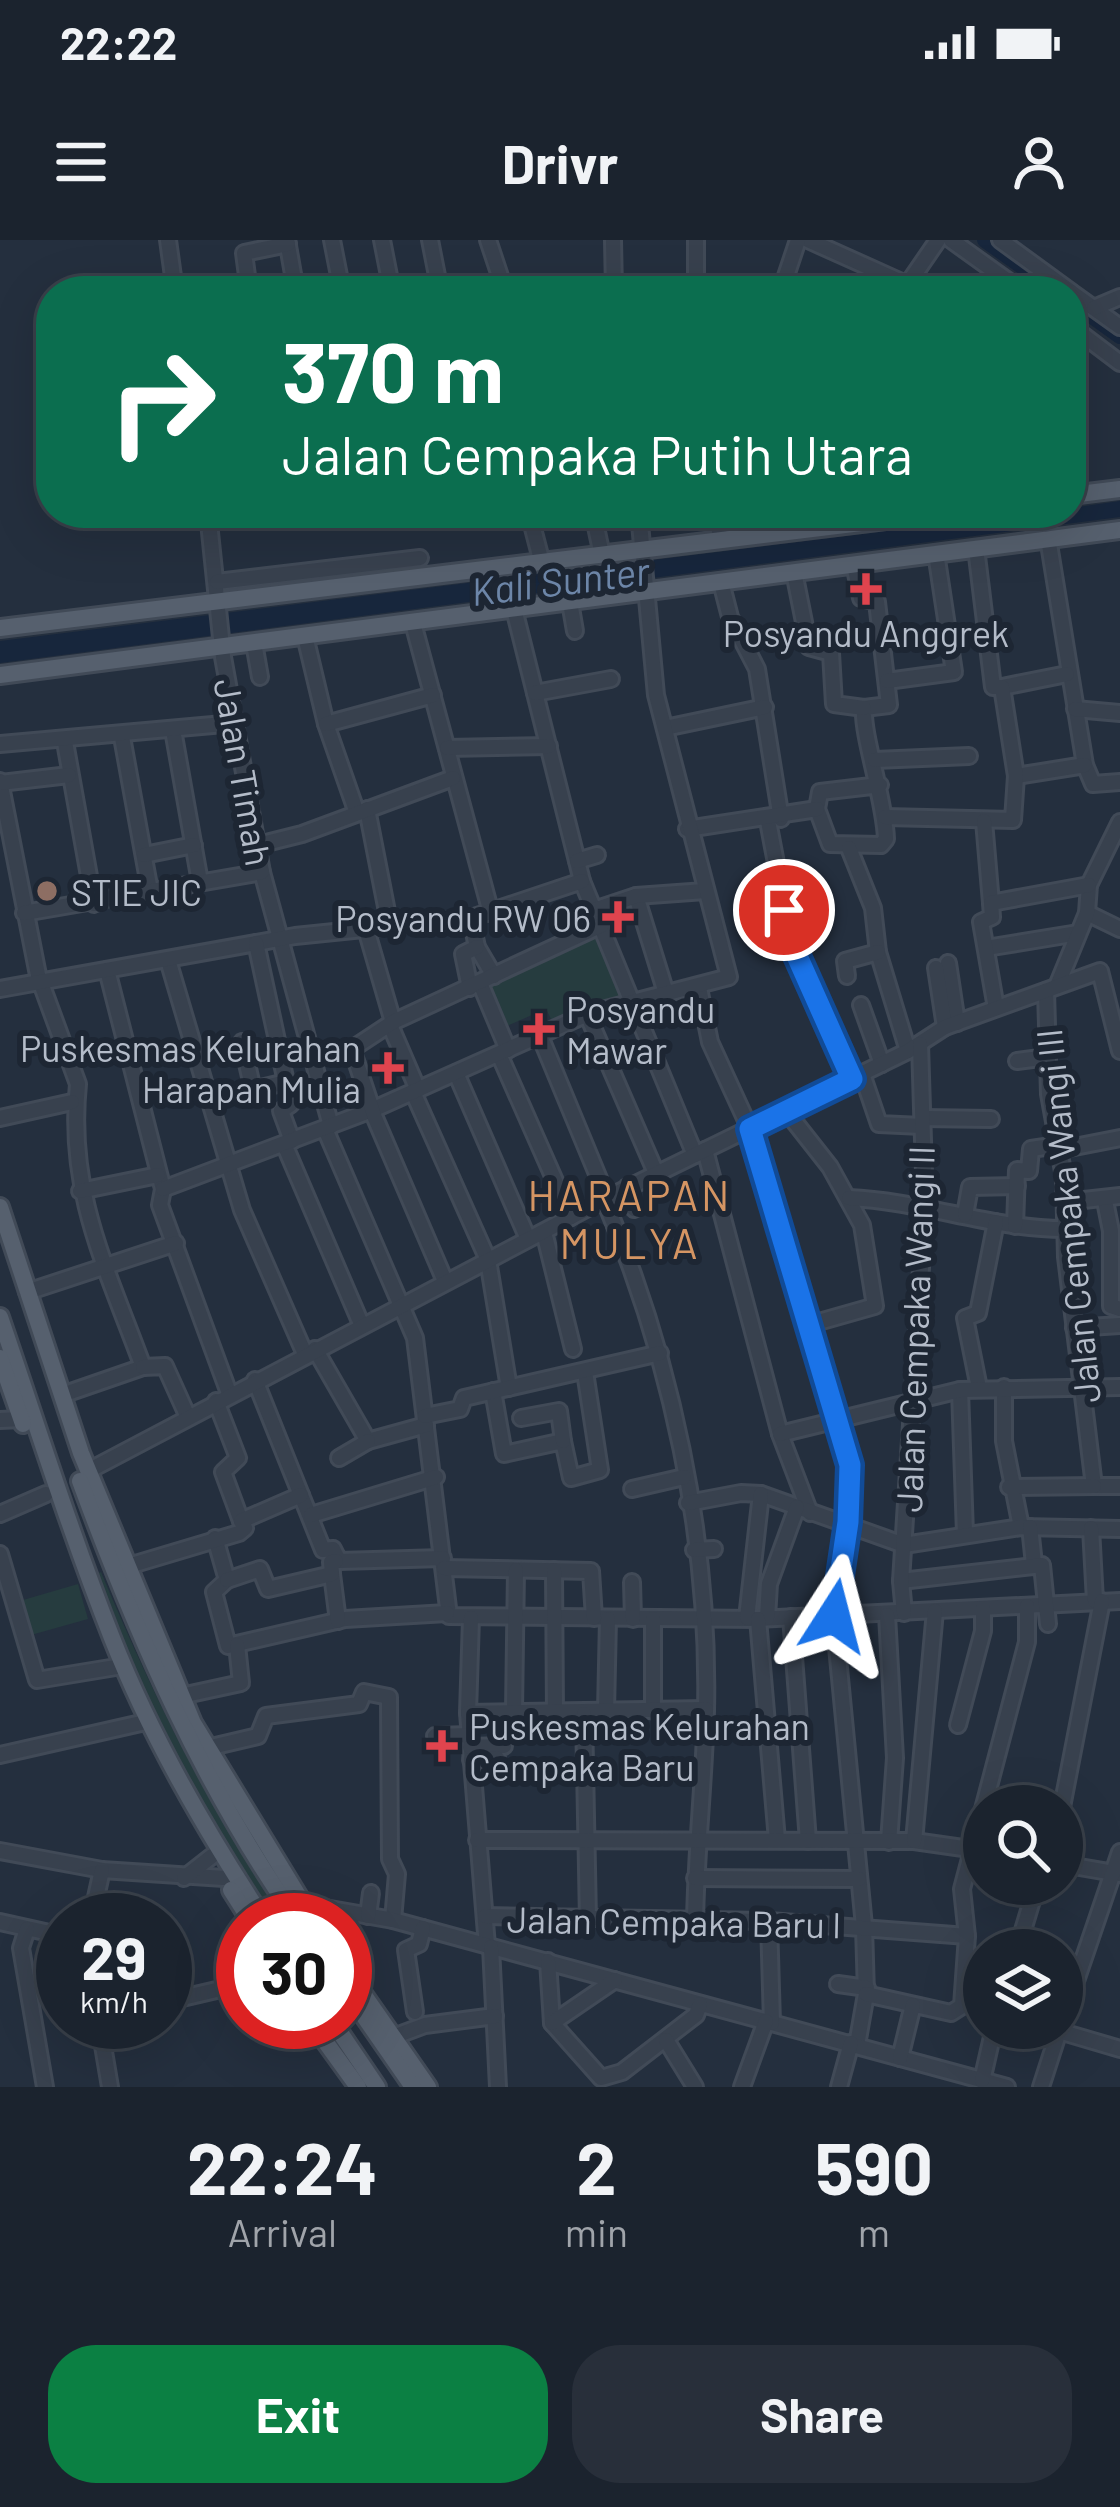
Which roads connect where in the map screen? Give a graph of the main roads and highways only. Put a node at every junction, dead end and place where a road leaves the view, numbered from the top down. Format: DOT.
graph roads {
  1 [pos="1120,489"];
  2 [pos="1086,493"];
  3 [pos="779,528"];
  4 [pos="1120,530"];
  5 [pos="0,628"];
  6 [pos="0,675"];
  7 [pos="0,1207"];
  8 [pos="0,1241"];
  9 [pos="0,1317"];
  10 [pos="0,1358"];
  11 [pos="108,1540"];
  12 [pos="84,1576"];
  13 [pos="185,1798"];
  14 [pos="254,1826"];
  15 [pos="249,1847"];
  16 [pos="233,1893"];
  17 [pos="247,1893"];
  18 [pos="285,1893"];
  19 [pos="290,1893"];
  20 [pos="372,2007"];
  21 [pos="372,2028"];
  22 [pos="331,2049"];
  23 [pos="351,2049"];
  24 [pos="358,2087"];
  25 [pos="377,2087"];
  26 [pos="413,2087"];
  27 [pos="428,2087"];
  1 -- 2 [label="main road"];
  3 -- 5 [label="main road"];
  4 -- 6 [label="main road"];
  7 -- 11 [label="main road"];
  8 -- 11 [label="main road"];
  9 -- 12 [label="main road"];
  10 -- 12 [label="main road"];
  11 -- 14 [label="main road"];
  11 -- 15 [label="main road"];
  12 -- 13 [label="main road"];
  12 -- 13 [label="main road"];
  13 -- 16 [label="main road"];
  13 -- 17 [label="main road"];
  14 -- 15 [label="main road"];
  14 -- 19 [label="main road"];
  15 -- 18 [label="main road"];
  20 -- 27 [label="main road"];
  21 -- 26 [label="main road"];
  22 -- 24 [label="main road"];
  23 -- 25 [label="main road"];
}
